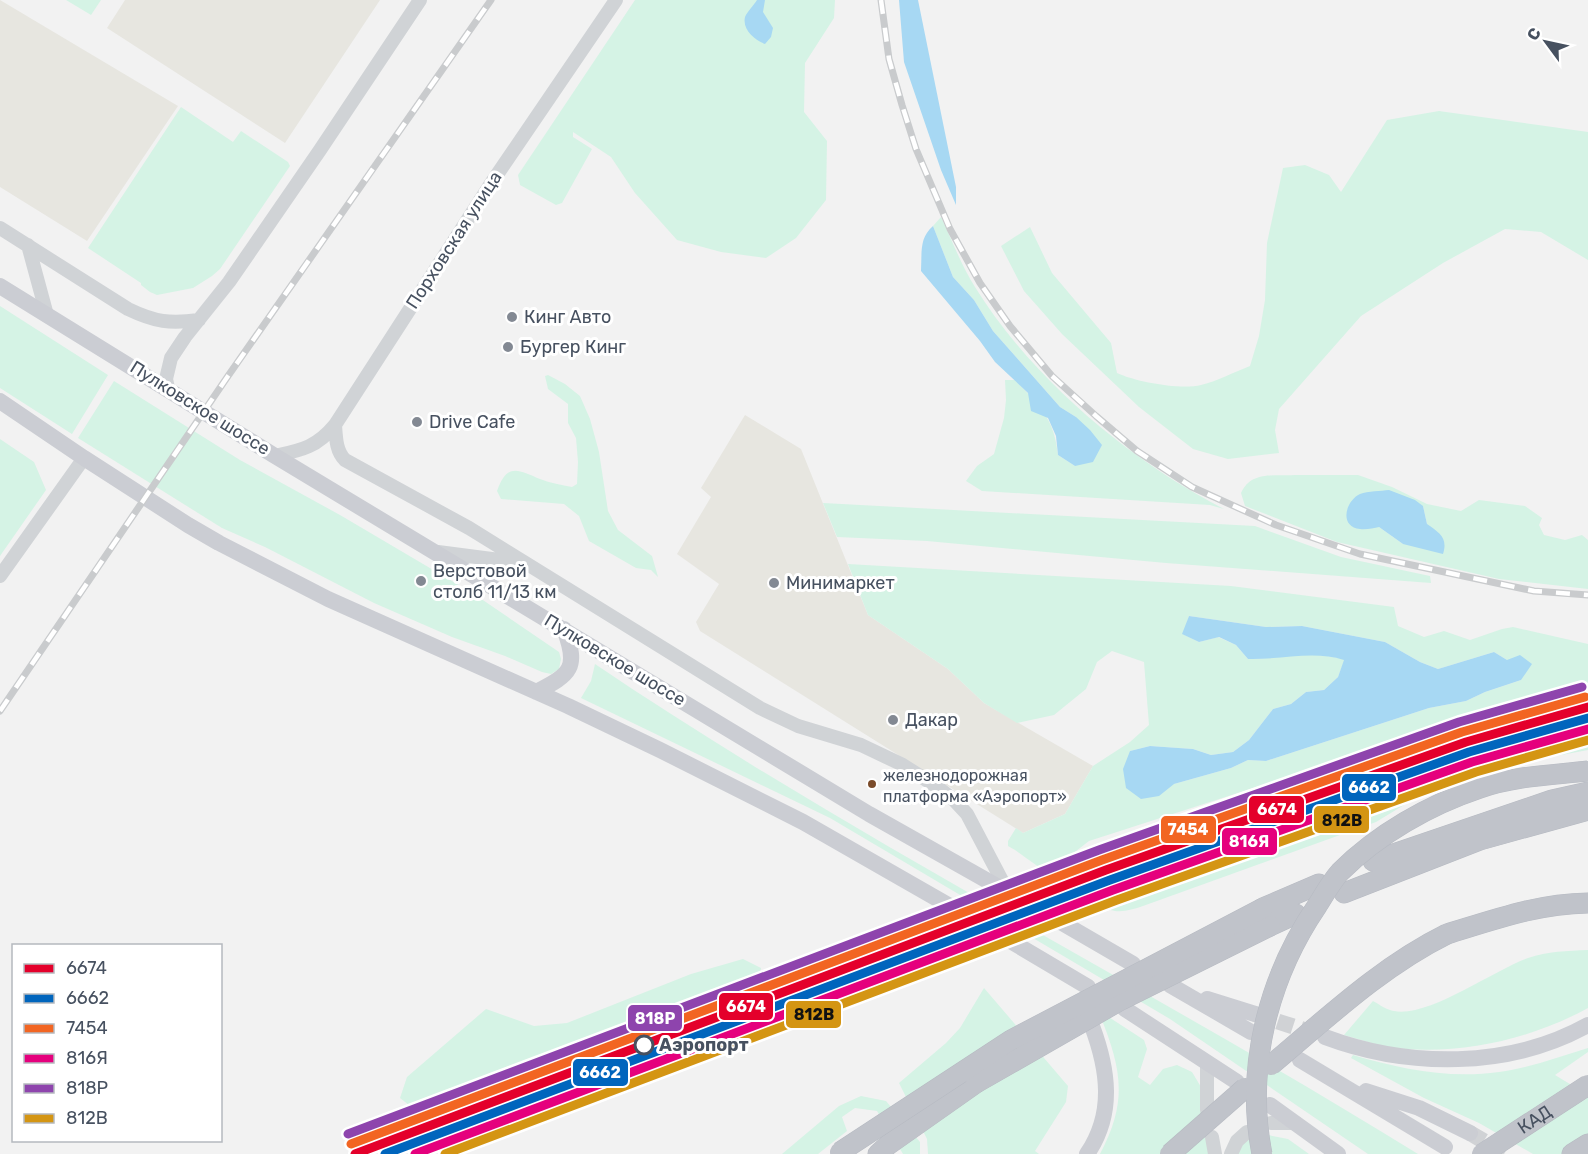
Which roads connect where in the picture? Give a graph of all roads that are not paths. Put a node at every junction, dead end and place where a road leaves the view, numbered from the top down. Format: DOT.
graph roads {
  1 [pos="420,0"];
  2 [pos="616,0"];
  3 [pos="0,228"];
  4 [pos="28,245"];
  5 [pos="0,286"];
  6 [pos="47,315"];
  7 [pos="199,320"];
  8 [pos="168,388"];
  9 [pos="0,401"];
  10 [pos="335,425"];
  11 [pos="276,456"];
  12 [pos="84,458"];
  13 [pos="438,552"];
  14 [pos="527,564"];
  15 [pos="0,576"];
  16 [pos="564,629"];
  17 [pos="536,692"];
  18 [pos="1588,771"];
  19 [pos="1588,792"];
  20 [pos="1588,810"];
  21 [pos="1373,861"];
  22 [pos="1319,884"];
  23 [pos="1344,893"];
  24 [pos="1013,895"];
  25 [pos="1588,903"];
  26 [pos="1040,910"];
  27 [pos="1296,914"];
  28 [pos="969,917"];
  29 [pos="1267,917"];
  30 [pos="990,930"];
  31 [pos="1133,964"];
  32 [pos="1080,986"];
  33 [pos="1125,1009"];
  34 [pos="1255,1014"];
  35 [pos="1588,1025"];
  36 [pos="1092,1026"];
  37 [pos="1251,1032"];
  38 [pos="1325,1037"];
  39 [pos="1300,1060"];
  40 [pos="1207,1062"];
  41 [pos="1271,1065"];
  42 [pos="1337,1081"];
  43 [pos="1241,1085"];
  44 [pos="1588,1085"];
  45 [pos="1270,1105"];
  46 [pos="1208,1110"];
  47 [pos="1271,1123"];
  48 [pos="1296,1123"];
  49 [pos="1247,1132"];
  50 [pos="1470,1133"];
  51 [pos="1212,1137"];
  52 [pos="1588,1144"];
  53 [pos="1445,1147"];
  54 [pos="839,1153"];
  55 [pos="878,1154"];
  56 [pos="1087,1154"];
  57 [pos="1170,1154"];
  58 [pos="1215,1154"];
  59 [pos="1231,1154"];
  60 [pos="1262,1154"];
  61 [pos="1338,1154"];
  62 [pos="1482,1154"];
  63 [pos="1572,1154"];
  1 -- 7 [label="street"];
  2 -- 10 [label="street, Порховская улица"];
  3 -- 4 [label="street"];
  4 -- 6 [label="street"];
  4 -- 7 [label="street"];
  5 -- 6 [label="main road, Пулковское шоссе"];
  6 -- 8 [label="main road, Пулковское шоссе"];
  7 -- 8 [label="street"];
  8 -- 11 [label="main road, Пулковское шоссе"];
  9 -- 12 [label="main road"];
  10 -- 11 [label="street, Порховская улица"];
  10 -- 14 [label="street"];
  11 -- 13 [label="main road, Пулковское шоссе"];
  12 -- 15 [label="street"];
  12 -- 17 [label="main road"];
  13 -- 14 [label="street"];
  13 -- 16 [label="main road, Пулковское шоссе"];
  14 -- 24 [label="street"];
  16 -- 17 [label="main road"];
  16 -- 24 [label="main road, Пулковское шоссе"];
  17 -- 28 [label="main road"];
  18 -- 60 [label="highway, bridge"];
  19 -- 21 [label="highway"];
  20 -- 23 [label="highway"];
  22 -- 29 [label="highway"];
  25 -- 41 [label="highway, bridge"];
  26 -- 31 [label="main road"];
  27 -- 29 [label="highway"];
  29 -- 54 [label="highway, bridge"];
  29 -- 55 [label="highway, bridge"];
  30 -- 32 [label="main road"];
  33 -- 40 [label="main road"];
  34 -- 37 [label="main road"];
  35 -- 38 [label="main road"];
  36 -- 56 [label="main road"];
  39 -- 42 [label="main road"];
  40 -- 43 [label="main road"];
  40 -- 46 [label="street"];
  42 -- 50 [label="main road"];
  42 -- 53 [label="main road"];
  43 -- 57 [label="highway, bridge"];
  44 -- 62 [label="highway, КАД, bridge"];
  45 -- 48 [label="main road"];
  47 -- 48 [label="street"];
  48 -- 61 [label="main road"];
  49 -- 59 [label="street"];
  51 -- 58 [label="street"];
  52 -- 63 [label="highway"];
}
